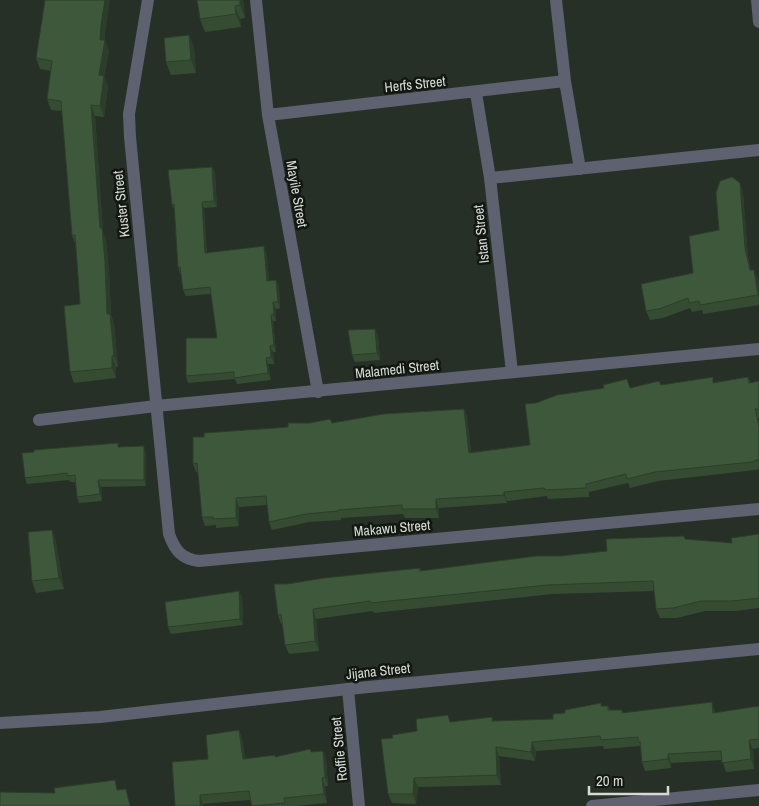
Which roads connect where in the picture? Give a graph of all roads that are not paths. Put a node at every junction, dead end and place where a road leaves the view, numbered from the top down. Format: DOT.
graph roads {
  1 [pos="148,0"];
  2 [pos="256,0"];
  3 [pos="556,0"];
  4 [pos="757,0"];
  5 [pos="759,22"];
  6 [pos="565,81"];
  7 [pos="476,93"];
  8 [pos="268,115"];
  9 [pos="759,150"];
  10 [pos="580,169"];
  11 [pos="490,178"];
  12 [pos="759,349"];
  13 [pos="512,372"];
  14 [pos="318,392"];
  15 [pos="156,406"];
  16 [pos="39,420"];
  17 [pos="759,509"];
  18 [pos="759,650"];
  19 [pos="348,689"];
  20 [pos="0,723"];
  21 [pos="759,790"];
  22 [pos="359,806"];
  23 [pos="592,806"];
  1 -- 15 [label="street, Kuster Street"];
  2 -- 8 [label="street, Mayile Street"];
  3 -- 6 [label="street"];
  4 -- 5 [label="street"];
  6 -- 7 [label="street, Herfs Street"];
  6 -- 10 [label="street"];
  7 -- 8 [label="street, Herfs Street"];
  7 -- 11 [label="street, Istan Street"];
  8 -- 14 [label="street, Mayile Street"];
  9 -- 10 [label="street"];
  10 -- 11 [label="street"];
  11 -- 13 [label="street, Istan Street"];
  12 -- 13 [label="street, Malamedi Street"];
  13 -- 14 [label="street, Malamedi Street"];
  14 -- 15 [label="street, Malamedi Street"];
  15 -- 16 [label="street, Malamedi Street"];
  15 -- 17 [label="street, Makawu Street"];
  18 -- 19 [label="street, Jijana Street"];
  19 -- 20 [label="street, Jijana Street"];
  19 -- 22 [label="street, Roffie Street"];
  21 -- 23 [label="street"];
}
